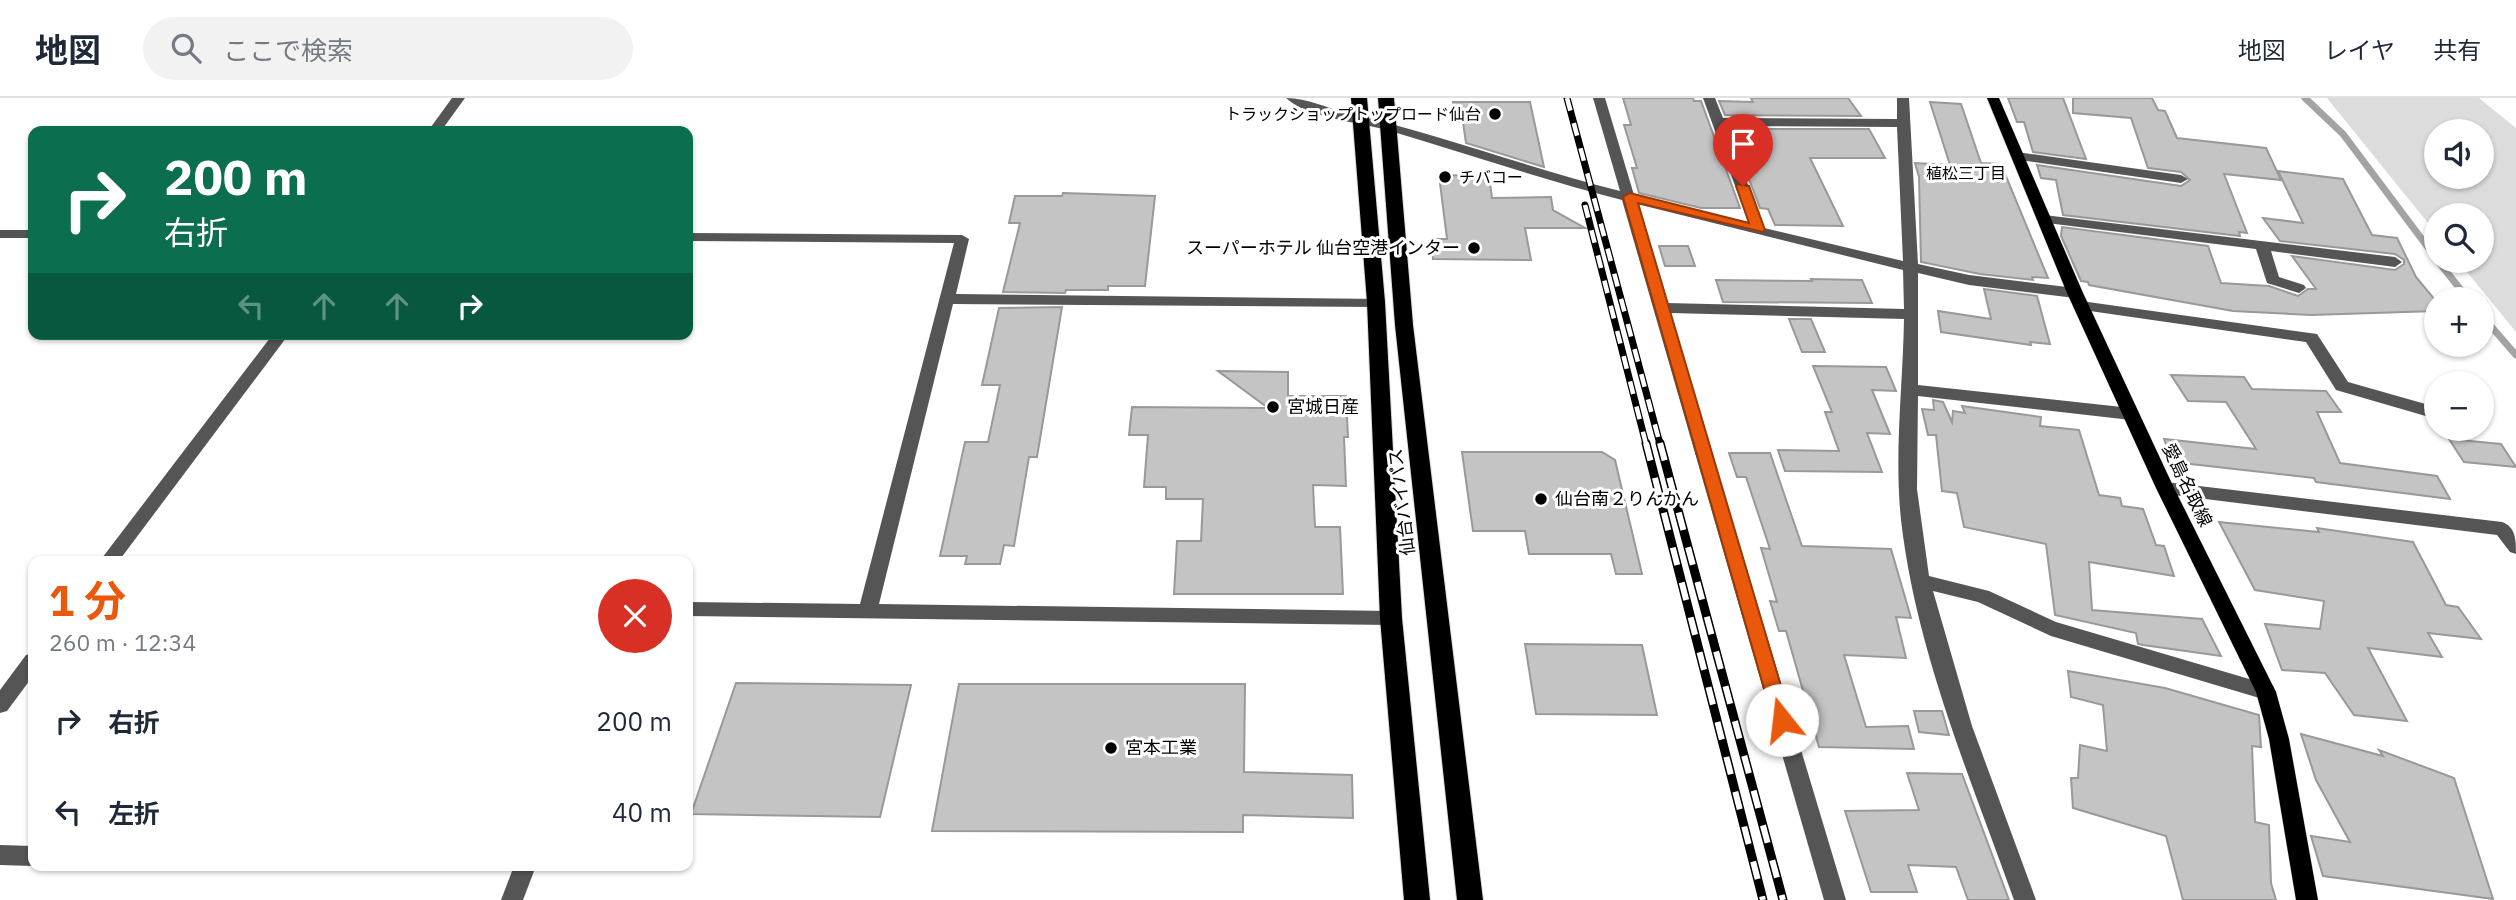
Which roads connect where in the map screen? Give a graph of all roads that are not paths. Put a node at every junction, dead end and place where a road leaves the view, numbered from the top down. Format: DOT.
graph roads {
  1 [pos="459,98"];
  2 [pos="1292,98"];
  3 [pos="1359,98"];
  4 [pos="1386,98"];
  5 [pos="1599,98"];
  6 [pos="1709,98"];
  7 [pos="1903,98"];
  8 [pos="1993,98"];
  9 [pos="1362,121"];
  10 [pos="1720,122"];
  11 [pos="1903,123"];
  12 [pos="438,126"];
  13 [pos="1388,126"];
  14 [pos="2017,156"];
  15 [pos="2181,179"];
  16 [pos="1630,197"];
  17 [pos="2044,219"];
  18 [pos="1758,230"];
  19 [pos="0,234"];
  20 [pos="28,234"];
  21 [pos="693,237"];
  22 [pos="2262,246"];
  23 [pos="2395,262"];
  24 [pos="1909,268"];
  25 [pos="2299,288"];
  26 [pos="946,299"];
  27 [pos="2078,299"];
  28 [pos="1376,302"];
  29 [pos="1660,308"];
  30 [pos="1912,314"];
  31 [pos="276,340"];
  32 [pos="1910,390"];
  33 [pos="2424,410"];
  34 [pos="2131,414"];
  35 [pos="2165,488"];
  36 [pos="2516,547"];
  37 [pos="113,556"];
  38 [pos="1922,581"];
  39 [pos="693,609"];
  40 [pos="867,611"];
  41 [pos="1391,618"];
  42 [pos="28,668"];
  43 [pos="2266,692"];
  44 [pos="0,705"];
  45 [pos="0,855"];
  46 [pos="28,856"];
  47 [pos="524,871"];
  48 [pos="512,900"];
  49 [pos="1417,900"];
  50 [pos="1470,900"];
  51 [pos="1835,900"];
  52 [pos="2025,900"];
  53 [pos="2307,900"];
  1 -- 12 [label="street"];
  2 -- 9 [label="street"];
  3 -- 9 [label="highway, 仙台バイパス"];
  4 -- 13 [label="highway, 仙台バイパス"];
  5 -- 16 [label="street"];
  6 -- 10 [label="street"];
  7 -- 11 [label="street"];
  8 -- 14 [label="main road, 愛島名取線"];
  9 -- 13 [label="street"];
  9 -- 28 [label="highway, 仙台バイパス"];
  10 -- 11 [label="street"];
  10 -- 18 [label="street"];
  11 -- 24 [label="street"];
  13 -- 16 [label="street"];
  13 -- 50 [label="highway, 仙台バイパス"];
  14 -- 15 [label="street"];
  14 -- 17 [label="main road, 愛島名取線"];
  16 -- 18 [label="street"];
  16 -- 29 [label="street"];
  17 -- 22 [label="street"];
  17 -- 27 [label="main road, 愛島名取線"];
  18 -- 24 [label="street"];
  19 -- 20 [label="street"];
  21 -- 26 [label="street"];
  22 -- 23 [label="street"];
  22 -- 25 [label="street"];
  24 -- 27 [label="street"];
  24 -- 30 [label="street"];
  26 -- 28 [label="street"];
  26 -- 40 [label="street"];
  27 -- 33 [label="street"];
  27 -- 34 [label="main road, 愛島名取線"];
  28 -- 41 [label="highway, 仙台バイパス"];
  29 -- 30 [label="street"];
  29 -- 51 [label="street"];
  30 -- 32 [label="street"];
  31 -- 37 [label="street"];
  32 -- 34 [label="street"];
  32 -- 38 [label="street"];
  34 -- 35 [label="main road, 愛島名取線"];
  35 -- 36 [label="street"];
  35 -- 43 [label="main road, 愛島名取線"];
  38 -- 43 [label="street"];
  38 -- 52 [label="street"];
  39 -- 40 [label="street"];
  40 -- 41 [label="street"];
  41 -- 49 [label="highway, 仙台バイパス"];
  42 -- 44 [label="street"];
  43 -- 53 [label="main road, 愛島名取線"];
  45 -- 46 [label="street"];
  47 -- 48 [label="street"];
}
